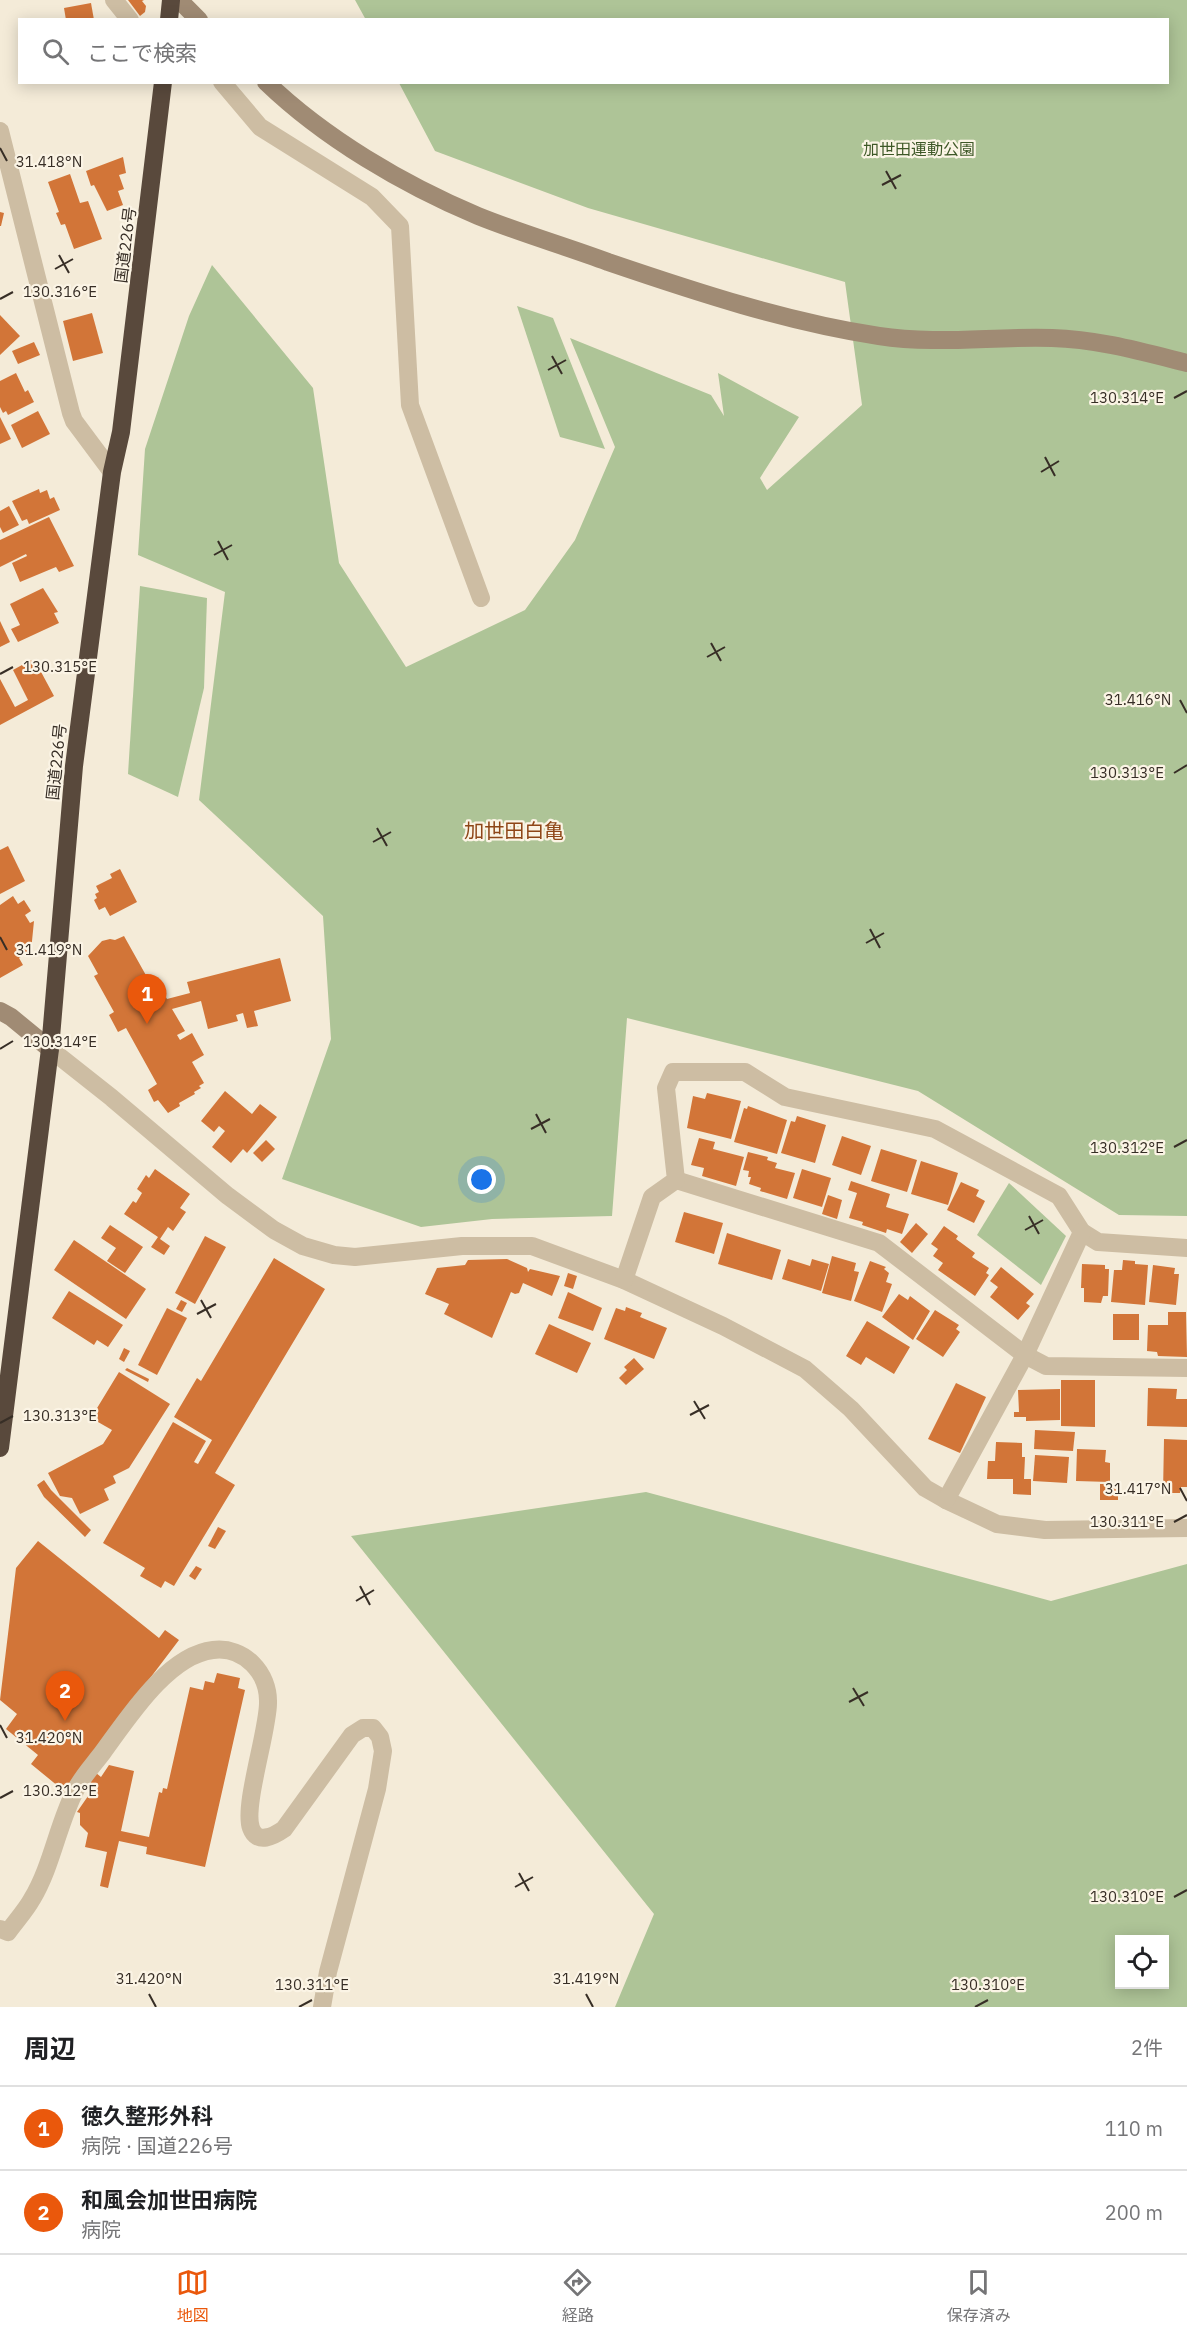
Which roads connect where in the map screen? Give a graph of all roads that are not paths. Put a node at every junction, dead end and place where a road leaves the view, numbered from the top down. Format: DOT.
graph roads {
  1 [pos="114,0"];
  2 [pos="186,5"];
  3 [pos="128,18"];
  4 [pos="171,18"];
  5 [pos="163,84"];
  6 [pos="224,84"];
  7 [pos="268,84"];
  8 [pos="0,131"];
  9 [pos="1187,363"];
  10 [pos="112,472"];
  11 [pos="481,598"];
  12 [pos="0,1011"];
  13 [pos="50,1049"];
  14 [pos="676,1180"];
  15 [pos="1082,1232"];
  16 [pos="1187,1248"];
  17 [pos="624,1280"];
  18 [pos="1025,1355"];
  19 [pos="1187,1368"];
  20 [pos="0,1448"];
  21 [pos="946,1500"];
  22 [pos="1187,1528"];
  23 [pos="0,1929"];
  24 [pos="322,2007"];
  1 -- 3 [label="street"];
  2 -- 4 [label="highway"];
  5 -- 10 [label="highway, 国道226号"];
  6 -- 11 [label="street"];
  7 -- 9 [label="street"];
  8 -- 10 [label="street"];
  10 -- 13 [label="highway, 国道226号"];
  12 -- 13 [label="street"];
  13 -- 17 [label="street"];
  13 -- 20 [label="highway, 国道226号"];
  14 -- 15 [label="street"];
  14 -- 17 [label="street"];
  14 -- 18 [label="street"];
  15 -- 16 [label="street"];
  15 -- 18 [label="street"];
  17 -- 21 [label="street"];
  18 -- 19 [label="street"];
  18 -- 21 [label="street"];
  21 -- 22 [label="street"];
  23 -- 24 [label="street"];
}
